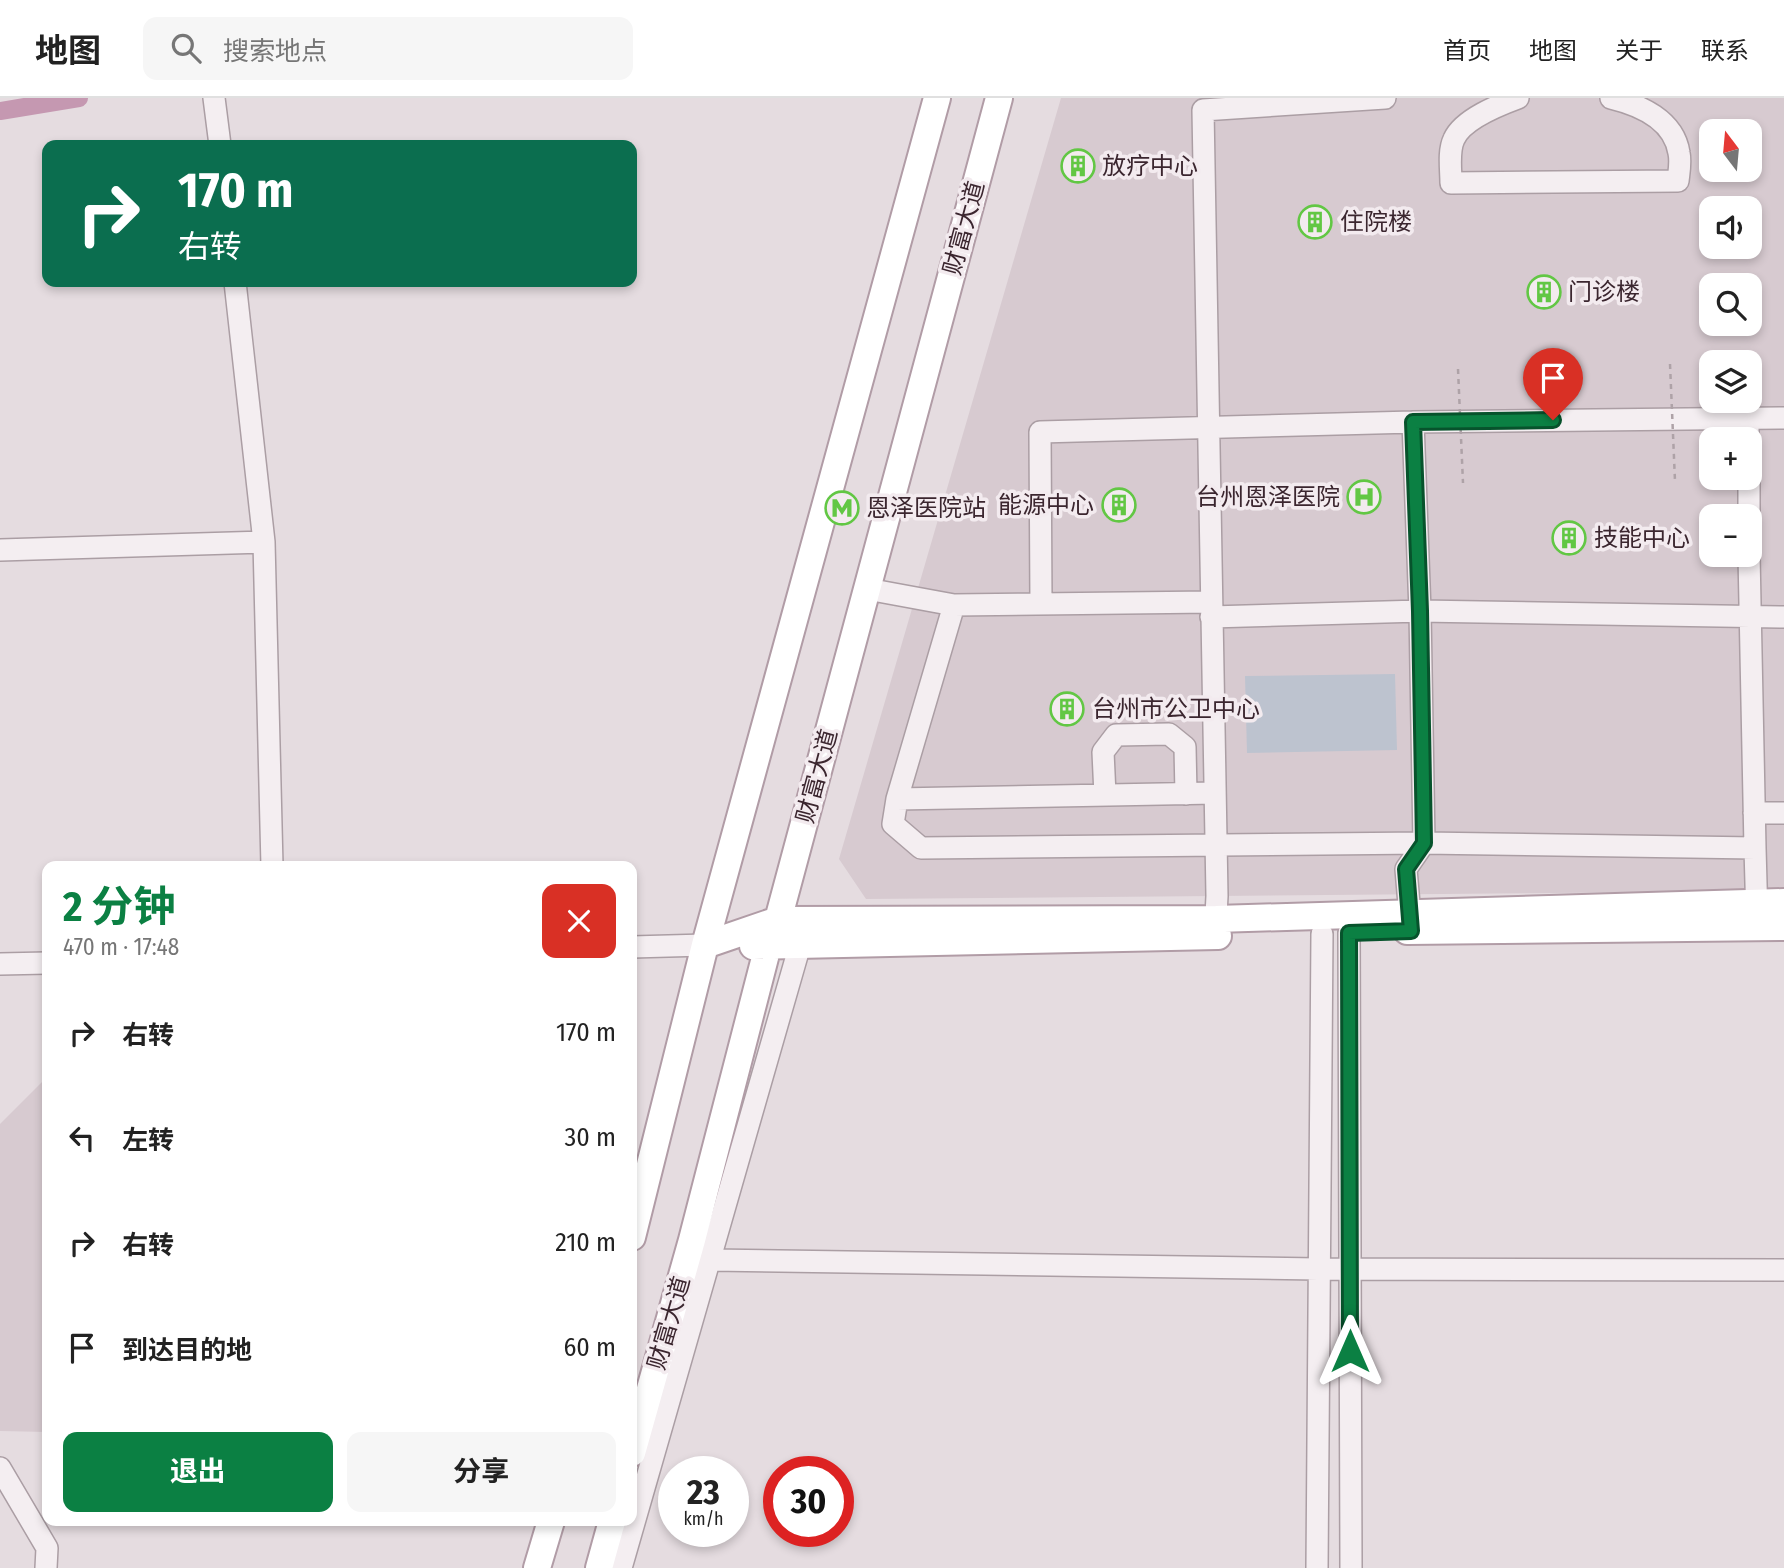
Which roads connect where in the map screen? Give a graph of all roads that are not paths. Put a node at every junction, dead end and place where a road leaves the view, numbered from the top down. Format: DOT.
graph roads {
  1 [pos="214,98"];
  2 [pos="937,98"];
  3 [pos="999,98"];
  4 [pos="1385,98"];
  5 [pos="1518,98"];
  6 [pos="1611,98"];
  7 [pos="219,140"];
  8 [pos="236,287"];
  9 [pos="1784,418"];
  10 [pos="1413,422"];
  11 [pos="1748,423"];
  12 [pos="1207,427"];
  13 [pos="264,542"];
  14 [pos="0,550"];
  15 [pos="1749,567"];
  16 [pos="867,589"];
  17 [pos="1041,603"];
  18 [pos="954,605"];
  19 [pos="1211,610"];
  20 [pos="1420,611"];
  21 [pos="1784,617"];
  22 [pos="1750,618"];
  23 [pos="1215,793"];
  24 [pos="1186,794"];
  25 [pos="1105,795"];
  26 [pos="897,799"];
  27 [pos="1754,813"];
  28 [pos="1784,813"];
  29 [pos="1424,843"];
  30 [pos="1216,845"];
  31 [pos="1755,848"];
  32 [pos="272,861"];
  33 [pos="1784,902"];
  34 [pos="1766,919"];
  35 [pos="778,920"];
  36 [pos="1410,923"];
  37 [pos="1215,928"];
  38 [pos="1349,933"];
  39 [pos="1322,934"];
  40 [pos="705,945"];
  41 [pos="800,945"];
  42 [pos="768,946"];
  43 [pos="637,947"];
  44 [pos="42,963"];
  45 [pos="0,964"];
  46 [pos="637,1217"];
  47 [pos="711,1259"];
  48 [pos="1318,1269"];
  49 [pos="1349,1270"];
  50 [pos="1784,1270"];
  51 [pos="637,1434"];
  52 [pos="0,1468"];
  53 [pos="637,1513"];
  54 [pos="550,1526"];
  55 [pos="611,1526"];
  56 [pos="633,1526"];
  57 [pos="46,1568"];
  58 [pos="537,1568"];
  59 [pos="599,1568"];
  60 [pos="621,1568"];
  61 [pos="1317,1568"];
  62 [pos="1351,1568"];
  1 -- 7 [label="street"];
  2 -- 40 [label="main road"];
  3 -- 16 [label="main road, 财富大道"];
  4 -- 12 [label="street"];
  5 -- 6 [label="street"];
  8 -- 13 [label="street"];
  9 -- 11 [label="street"];
  10 -- 11 [label="street"];
  10 -- 12 [label="street"];
  10 -- 20 [label="street"];
  12 -- 17 [label="street"];
  12 -- 19 [label="street"];
  13 -- 14 [label="street"];
  13 -- 32 [label="street"];
  15 -- 22 [label="street"];
  16 -- 18 [label="street"];
  16 -- 35 [label="main road, 财富大道"];
  17 -- 18 [label="street"];
  17 -- 19 [label="street"];
  18 -- 26 [label="street"];
  19 -- 20 [label="street"];
  19 -- 23 [label="street"];
  20 -- 22 [label="street"];
  20 -- 29 [label="street"];
  21 -- 22 [label="street"];
  22 -- 27 [label="street"];
  23 -- 24 [label="street"];
  23 -- 30 [label="street"];
  24 -- 25 [label="street"];
  24 -- 25 [label="street"];
  25 -- 26 [label="street"];
  26 -- 30 [label="street"];
  27 -- 28 [label="street"];
  27 -- 31 [label="street"];
  29 -- 30 [label="street"];
  29 -- 31 [label="street"];
  29 -- 36 [label="street"];
  30 -- 37 [label="street"];
  31 -- 34 [label="street"];
  33 -- 34 [label="main road"];
  34 -- 36 [label="main road"];
  35 -- 37 [label="main road"];
  35 -- 40 [label="main road"];
  35 -- 42 [label="main road, 财富大道"];
  36 -- 37 [label="main road"];
  36 -- 38 [label="main road"];
  37 -- 39 [label="main road"];
  37 -- 41 [label="main road"];
  38 -- 39 [label="main road"];
  38 -- 49 [label="street"];
  39 -- 48 [label="street"];
  40 -- 42 [label="main road"];
  40 -- 43 [label="street"];
  40 -- 46 [label="main road"];
  41 -- 42 [label="main road"];
  41 -- 47 [label="street"];
  42 -- 51 [label="main road, 财富大道"];
  44 -- 45 [label="street"];
  47 -- 48 [label="street"];
  47 -- 53 [label="street"];
  48 -- 49 [label="street"];
  48 -- 61 [label="street"];
  49 -- 50 [label="street"];
  49 -- 62 [label="street"];
  52 -- 57 [label="street"];
  54 -- 58 [label="main road"];
  55 -- 59 [label="main road"];
  56 -- 60 [label="street"];
}
